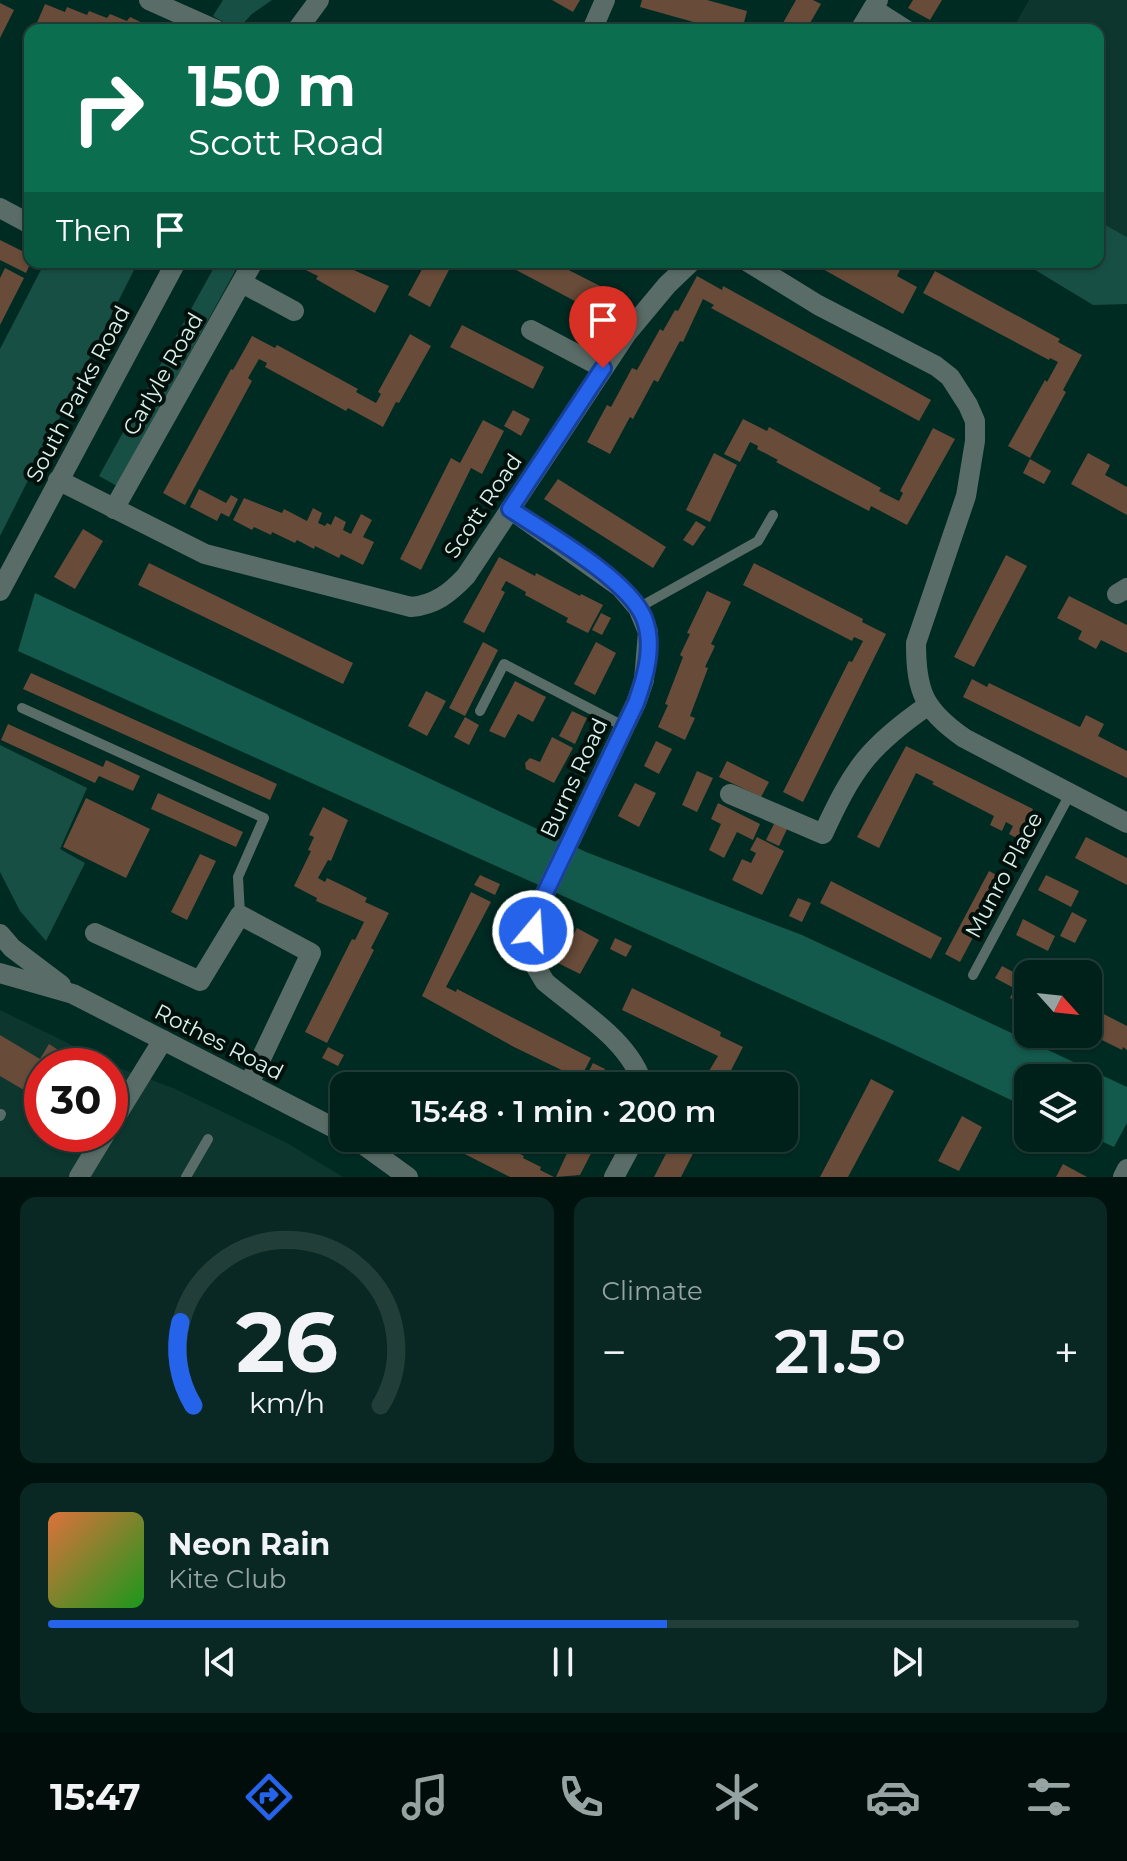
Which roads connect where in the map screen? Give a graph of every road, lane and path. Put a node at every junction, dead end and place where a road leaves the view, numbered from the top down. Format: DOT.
graph roads {
  1 [pos="149,0"];
  2 [pos="319,0"];
  3 [pos="605,0"];
  4 [pos="876,4"];
  5 [pos="203,24"];
  6 [pos="301,24"];
  7 [pos="595,24"];
  8 [pos="864,24"];
  9 [pos="899,24"];
  10 [pos="0,208"];
  11 [pos="24,221"];
  12 [pos="173,268"];
  13 [pos="250,268"];
  14 [pos="685,268"];
  15 [pos="758,268"];
  16 [pos="242,283"];
  17 [pos="294,311"];
  18 [pos="531,330"];
  19 [pos="603,368"];
  20 [pos="58,480"];
  21 [pos="114,509"];
  22 [pos="510,509"];
  23 [pos="773,515"];
  24 [pos="0,591"];
  25 [pos="638,608"];
  26 [pos="927,706"];
  27 [pos="22,708"];
  28 [pos="480,711"];
  29 [pos="625,727"];
  30 [pos="730,794"];
  31 [pos="1070,794"];
  32 [pos="1127,823"];
  33 [pos="240,915"];
  34 [pos="95,933"];
  35 [pos="0,934"];
  36 [pos="0,973"];
  37 [pos="973,975"];
  38 [pos="73,994"];
  39 [pos="163,1040"];
  40 [pos="639,1072"];
  41 [pos="249,1084"];
  42 [pos="128,1097"];
  43 [pos="330,1126"];
  44 [pos="208,1139"];
  45 [pos="94,1152"];
  46 [pos="373,1152"];
  47 [pos="627,1152"];
  48 [pos="1127,1169"];
  49 [pos="79,1177"];
  50 [pos="186,1177"];
  51 [pos="408,1177"];
  52 [pos="614,1177"];
  53 [pos="1123,1177"];
  1 -- 5 [label="street"];
  2 -- 6 [label="street"];
  3 -- 7 [label="street"];
  4 -- 8 [label="street"];
  4 -- 9 [label="street"];
  10 -- 11 [label="street"];
  12 -- 20 [label="street, South Parks Road"];
  13 -- 16 [label="street, Carlyle Road"];
  14 -- 19 [label="street, Scott Road"];
  15 -- 26 [label="street"];
  16 -- 17 [label="street"];
  16 -- 21 [label="street, Carlyle Road"];
  18 -- 19 [label="street"];
  19 -- 22 [label="street, Scott Road"];
  20 -- 21 [label="street, Scott Road"];
  20 -- 24 [label="street, South Parks Road"];
  21 -- 22 [label="street, Scott Road"];
  22 -- 25 [label="street, Burns Road"];
  23 -- 25 [label="lane"];
  25 -- 29 [label="street, Burns Road"];
  26 -- 30 [label="street"];
  26 -- 31 [label="street"];
  27 -- 33 [label="lane"];
  28 -- 29 [label="lane"];
  29 -- 40 [label="street, Burns Road"];
  31 -- 32 [label="street"];
  31 -- 37 [label="lane, Munro Place"];
  33 -- 34 [label="street"];
  33 -- 41 [label="street"];
  35 -- 38 [label="street, Rothes Road"];
  36 -- 38 [label="street, Rothes Road"];
  38 -- 39 [label="street, Rothes Road"];
  39 -- 41 [label="street, Rothes Road"];
  39 -- 42 [label="street"];
  41 -- 43 [label="street, Rothes Road"];
  44 -- 50 [label="lane"];
  45 -- 49 [label="street"];
  46 -- 51 [label="street"];
  47 -- 52 [label="street"];
  48 -- 53 [label="street"];
}
